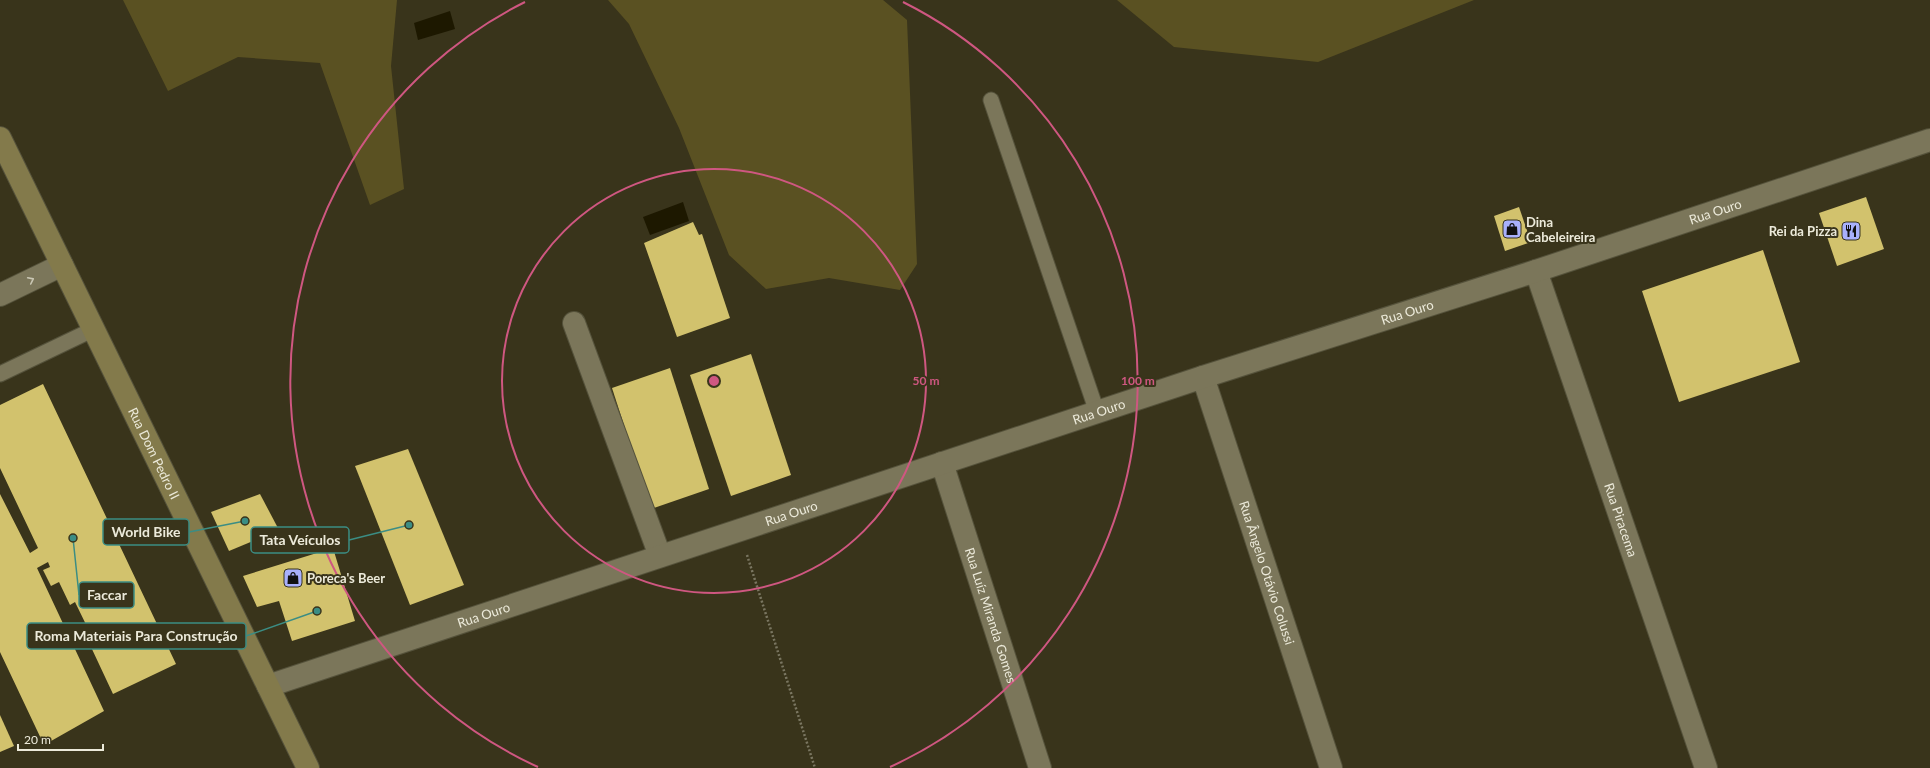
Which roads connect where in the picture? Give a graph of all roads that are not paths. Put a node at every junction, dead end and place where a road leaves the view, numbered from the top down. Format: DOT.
graph roads {
  1 [pos="991,100"];
  2 [pos="0,138"];
  3 [pos="1930,140"];
  4 [pos="62,265"];
  5 [pos="1536,271"];
  6 [pos="0,295"];
  7 [pos="574,323"];
  8 [pos="94,329"];
  9 [pos="0,374"];
  10 [pos="1203,377"];
  11 [pos="1097,412"];
  12 [pos="942,463"];
  13 [pos="660,556"];
  14 [pos="268,686"];
  15 [pos="308,768"];
  16 [pos="1040,768"];
  17 [pos="1331,768"];
  18 [pos="1706,768"];
  1 -- 11 [label="lane"];
  2 -- 4 [label="street, Rua Dom Pedro II"];
  3 -- 5 [label="street, Rua Ouro"];
  6 -- 4 [label="street, one-way"];
  4 -- 8 [label="street, Rua Dom Pedro II"];
  5 -- 10 [label="street, Rua Ouro"];
  5 -- 18 [label="street, Rua Piracema"];
  7 -- 13 [label="street"];
  8 -- 9 [label="lane"];
  8 -- 14 [label="street, Rua Dom Pedro II"];
  10 -- 11 [label="street, Rua Ouro"];
  10 -- 17 [label="street, Rua Ângelo Otávio Colussi"];
  11 -- 12 [label="street, Rua Ouro"];
  12 -- 13 [label="street, Rua Ouro"];
  12 -- 16 [label="street, Rua Luíz Miranda Gomes"];
  13 -- 14 [label="street, Rua Ouro"];
  14 -- 15 [label="street, Rua Dom Pedro II"];
}
